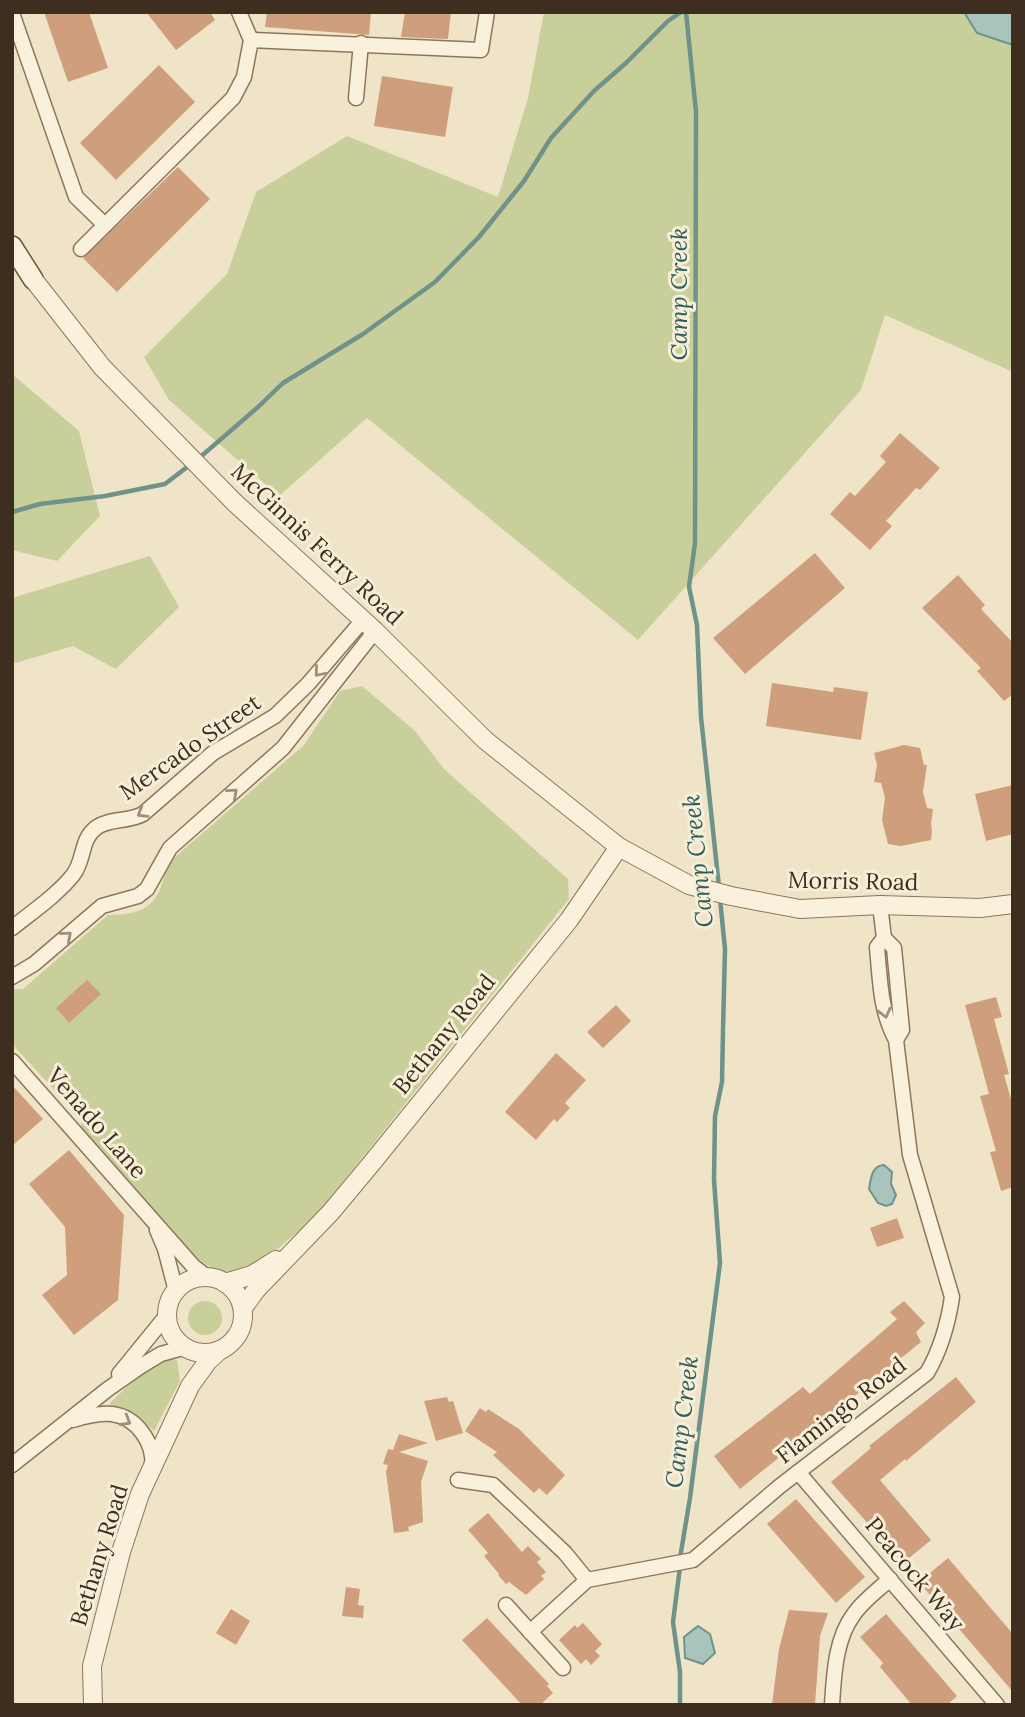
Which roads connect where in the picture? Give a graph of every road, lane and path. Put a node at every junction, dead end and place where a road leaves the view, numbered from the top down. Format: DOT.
graph roads {
  1 [pos="239,12"];
  2 [pos="487,12"];
  3 [pos="12,13"];
  4 [pos="251,40"];
  5 [pos="361,43"];
  6 [pos="356,99"];
  7 [pos="105,225"];
  8 [pos="12,246"];
  9 [pos="81,249"];
  10 [pos="33,279"];
  11 [pos="369,625"];
  12 [pos="619,847"];
  13 [pos="1013,904"];
  14 [pos="880,905"];
  15 [pos="12,928"];
  16 [pos="884,938"];
  17 [pos="12,977"];
  18 [pos="897,980"];
  19 [pos="880,981"];
  20 [pos="896,1040"];
  21 [pos="12,1061"];
  22 [pos="147,1214"];
  23 [pos="299,1245"];
  24 [pos="206,1276"];
  25 [pos="225,1283"];
  26 [pos="176,1291"];
  27 [pos="243,1308"];
  28 [pos="167,1315"];
  29 [pos="189,1349"];
  30 [pos="220,1350"];
  31 [pos="190,1386"];
  32 [pos="107,1389"];
  33 [pos="69,1421"];
  34 [pos="12,1465"];
  35 [pos="151,1470"];
  36 [pos="798,1472"];
  37 [pos="458,1480"];
  38 [pos="890,1579"];
  39 [pos="587,1580"];
  40 [pos="506,1605"];
  41 [pos="530,1632"];
  42 [pos="563,1668"];
  43 [pos="93,1705"];
  44 [pos="832,1705"];
  45 [pos="997,1705"];
  1 -- 4 [label="street"];
  2 -- 5 [label="street"];
  3 -- 7 [label="street"];
  4 -- 5 [label="street"];
  4 -- 7 [label="street"];
  5 -- 6 [label="street"];
  7 -- 9 [label="street"];
  8 -- 10 [label="main road, McGinnis Ferry Road"];
  10 -- 11 [label="street, McGinnis Ferry Road"];
  11 -- 12 [label="street, McGinnis Ferry Road"];
  11 -- 15 [label="street, Mercado Street, one-way"];
  17 -- 11 [label="street, one-way"];
  12 -- 14 [label="street, Morris Road"];
  12 -- 23 [label="street, Bethany Road"];
  13 -- 14 [label="street, Morris Road"];
  14 -- 16 [label="street, Flamingo Road"];
  16 -- 18 [label="street, Flamingo Road"];
  16 -- 19 [label="street, Flamingo Road"];
  18 -- 19 [label="street"];
  18 -- 20 [label="street, Flamingo Road"];
  19 -- 20 [label="street, Flamingo Road, one-way"];
  20 -- 36 [label="street, Flamingo Road"];
  21 -- 22 [label="street, Venado Lane"];
  22 -- 24 [label="street, Venado Lane"];
  22 -- 26 [label="street, Venado Lane"];
  23 -- 25 [label="street, Bethany Road"];
  23 -- 27 [label="street, Bethany Road"];
  24 -- 25 [label="street"];
  24 -- 26 [label="street"];
  25 -- 27 [label="street"];
  26 -- 28 [label="street"];
  27 -- 30 [label="street"];
  28 -- 29 [label="street"];
  28 -- 32 [label="street"];
  29 -- 30 [label="street"];
  29 -- 31 [label="street, Bethany Road"];
  29 -- 32 [label="street"];
  30 -- 31 [label="street, Bethany Road"];
  31 -- 35 [label="street, Bethany Road"];
  32 -- 33 [label="street"];
  33 -- 34 [label="street"];
  33 -- 35 [label="street, one-way"];
  35 -- 43 [label="street, Bethany Road"];
  36 -- 38 [label="street, Peacock Way"];
  36 -- 39 [label="street, Flamingo Road"];
  37 -- 39 [label="street"];
  38 -- 44 [label="street"];
  38 -- 45 [label="street, Peacock Way"];
  39 -- 41 [label="street"];
  40 -- 41 [label="street"];
  41 -- 42 [label="street"];
}
